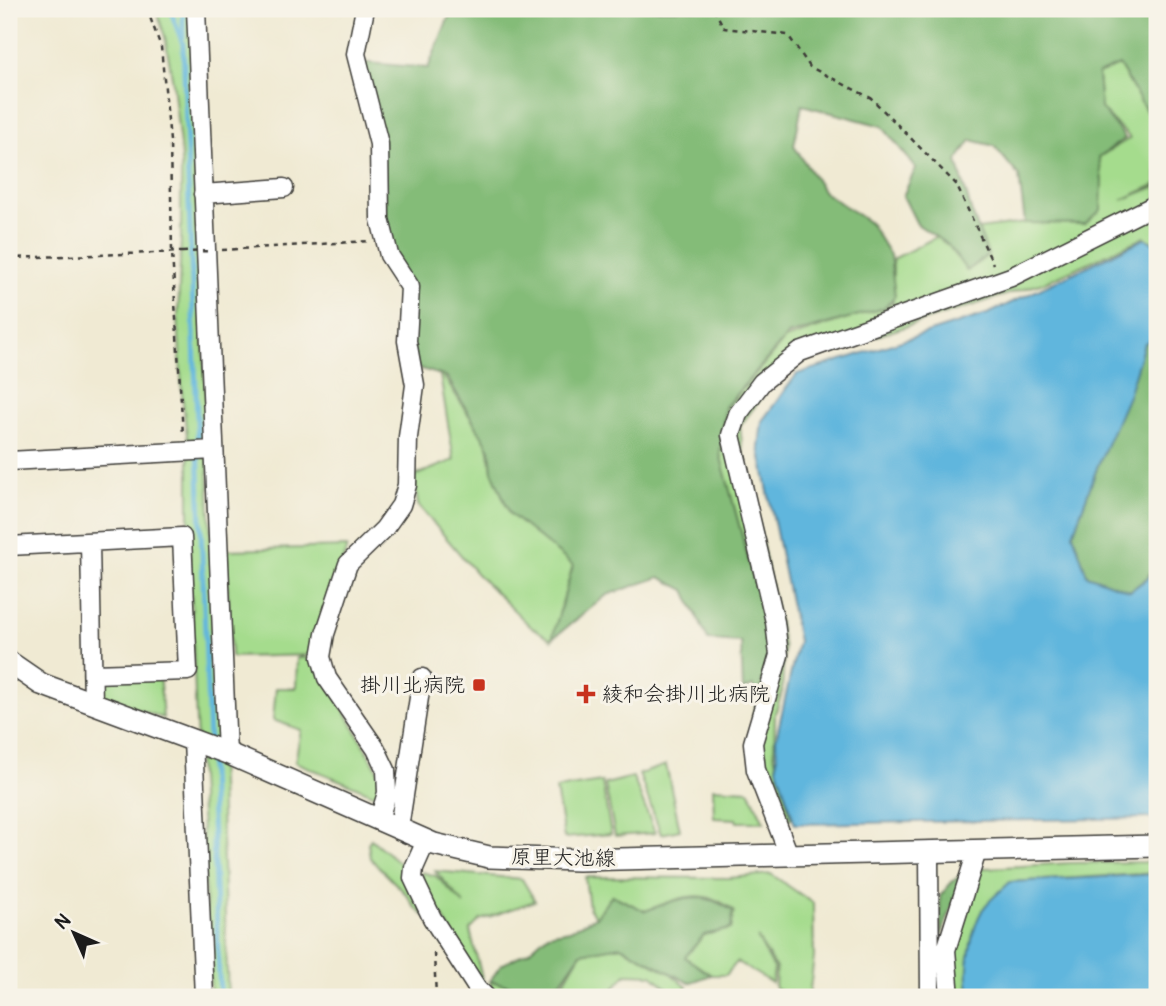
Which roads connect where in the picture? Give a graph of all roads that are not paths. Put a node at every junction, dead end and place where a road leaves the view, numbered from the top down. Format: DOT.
graph roads {
  1 [pos="196,9"];
  2 [pos="365,9"];
  3 [pos="284,188"];
  4 [pos="203,194"];
  5 [pos="1157,204"];
  6 [pos="213,450"];
  7 [pos="9,461"];
  8 [pos="90,542"];
  9 [pos="9,546"];
  10 [pos="9,666"];
  11 [pos="93,674"];
  12 [pos="422,678"];
  13 [pos="93,704"];
  14 [pos="196,742"];
  15 [pos="226,752"];
  16 [pos="379,819"];
  17 [pos="399,828"];
  18 [pos="426,841"];
  19 [pos="1157,846"];
  20 [pos="977,851"];
  21 [pos="929,852"];
  22 [pos="789,855"];
  23 [pos="204,997"];
  24 [pos="486,997"];
  25 [pos="930,997"];
  26 [pos="950,997"];
  1 -- 4 [label="street"];
  2 -- 16 [label="street"];
  3 -- 4 [label="street"];
  4 -- 6 [label="street"];
  5 -- 22 [label="street"];
  6 -- 7 [label="street"];
  6 -- 15 [label="street"];
  8 -- 9 [label="street"];
  8 -- 11 [label="street"];
  8 -- 11 [label="street"];
  10 -- 13 [label="main road, 原里大池線"];
  11 -- 13 [label="street"];
  12 -- 17 [label="street"];
  13 -- 14 [label="main road, 原里大池線"];
  14 -- 15 [label="main road, 原里大池線"];
  14 -- 23 [label="street"];
  15 -- 16 [label="main road, 原里大池線"];
  16 -- 17 [label="main road, 原里大池線"];
  17 -- 18 [label="main road, 原里大池線"];
  18 -- 22 [label="main road, 原里大池線"];
  18 -- 24 [label="street"];
  19 -- 20 [label="main road, 原里大池線"];
  20 -- 21 [label="main road, 原里大池線"];
  20 -- 26 [label="street"];
  21 -- 22 [label="main road, 原里大池線"];
  21 -- 25 [label="street"];
}
